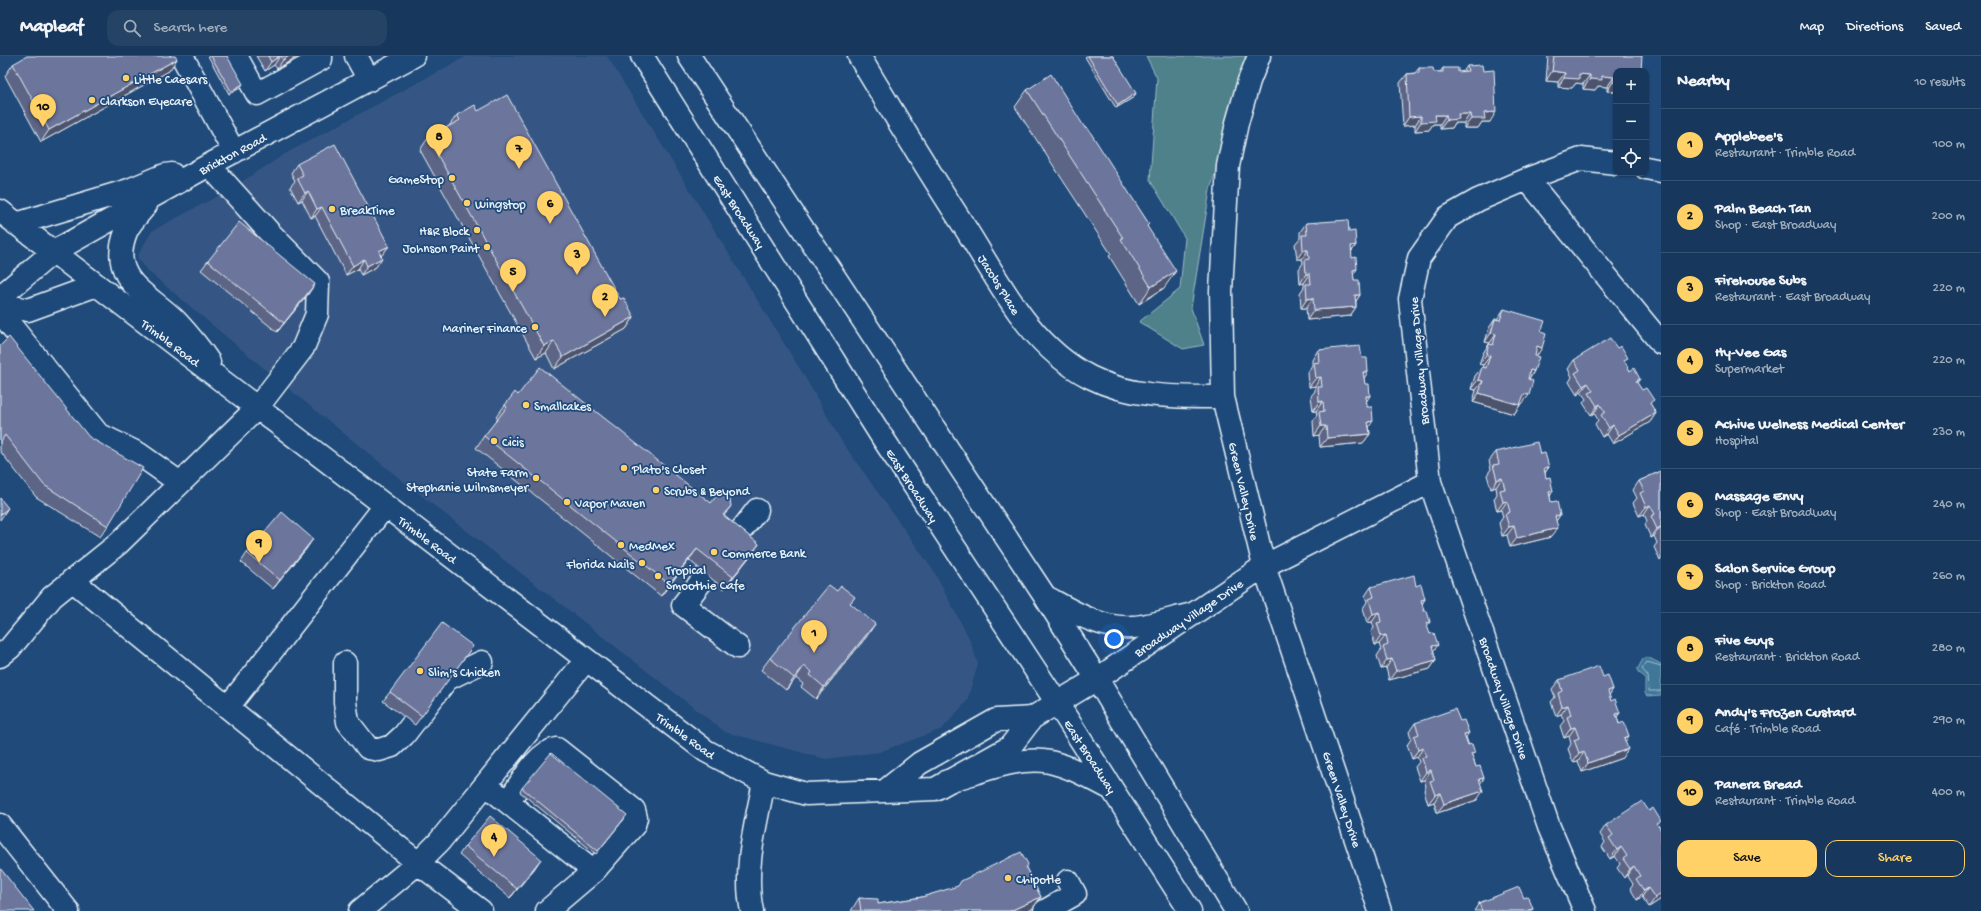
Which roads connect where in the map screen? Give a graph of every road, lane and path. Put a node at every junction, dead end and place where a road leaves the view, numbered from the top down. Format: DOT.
graph roads {
  1 [pos="182,56"];
  2 [pos="236,56"];
  3 [pos="321,56"];
  4 [pos="356,56"];
  5 [pos="413,56"];
  6 [pos="633,56"];
  7 [pos="642,56"];
  8 [pos="689,56"];
  9 [pos="859,56"];
  10 [pos="1259,56"];
  11 [pos="655,77"];
  12 [pos="369,80"];
  13 [pos="234,152"];
  14 [pos="1613,163"];
  15 [pos="205,167"];
  16 [pos="1649,169"];
  17 [pos="1661,171"];
  18 [pos="1527,179"];
  19 [pos="152,197"];
  20 [pos="8,218"];
  21 [pos="53,252"];
  22 [pos="97,286"];
  23 [pos="0,297"];
  24 [pos="0,304"];
  25 [pos="0,312"];
  26 [pos="1661,343"];
  27 [pos="224,382"];
  28 [pos="1223,397"];
  29 [pos="257,408"];
  30 [pos="1430,482"];
  31 [pos="180,483"];
  32 [pos="385,506"];
  33 [pos="757,510"];
  34 [pos="1264,566"];
  35 [pos="72,580"];
  36 [pos="1044,595"];
  37 [pos="1193,614"];
  38 [pos="738,647"];
  39 [pos="0,656"];
  40 [pos="586,660"];
  41 [pos="482,662"];
  42 [pos="340,670"];
  43 [pos="1097,679"];
  44 [pos="1057,703"];
  45 [pos="228,707"];
  46 [pos="1032,718"];
  47 [pos="948,781"];
  48 [pos="764,782"];
  49 [pos="484,783"];
  50 [pos="1112,789"];
  51 [pos="886,790"];
  52 [pos="508,802"];
  53 [pos="0,825"];
  54 [pos="418,863"];
  55 [pos="594,871"];
  56 [pos="1068,881"];
  57 [pos="68,911"];
  58 [pos="360,911"];
  59 [pos="481,911"];
  60 [pos="547,911"];
  61 [pos="752,911"];
  62 [pos="1045,911"];
  63 [pos="1190,911"];
  64 [pos="1236,911"];
  65 [pos="1380,911"];
  66 [pos="1584,911"];
  1 -- 13 [label="street"];
  2 -- 3 [label="street"];
  4 -- 12 [label="street"];
  5 -- 12 [label="street, Brickton Road"];
  6 -- 11 [label="street"];
  7 -- 11 [label="street, East Broadway"];
  8 -- 36 [label="street"];
  9 -- 28 [label="street, Jacobs Place"];
  10 -- 28 [label="street, Green Valley Drive"];
  11 -- 44 [label="street, East Broadway"];
  12 -- 13 [label="street, Brickton Road"];
  13 -- 15 [label="street, Brickton Road"];
  14 -- 18 [label="street, Broadway Village Drive"];
  15 -- 19 [label="street, Brickton Road"];
  15 -- 20 [label="street"];
  15 -- 29 [label="street"];
  16 -- 17 [label="street"];
  18 -- 26 [label="street"];
  18 -- 30 [label="street, Broadway Village Drive"];
  19 -- 21 [label="street, Brickton Road"];
  19 -- 27 [label="street"];
  20 -- 21 [label="street, Trimble Road"];
  21 -- 22 [label="street, Trimble Road"];
  21 -- 23 [label="street, Brickton Road"];
  22 -- 24 [label="street"];
  22 -- 27 [label="street, Trimble Road"];
  25 -- 31 [label="street"];
  27 -- 29 [label="street, Trimble Road"];
  28 -- 34 [label="street, Green Valley Drive"];
  29 -- 31 [label="street"];
  29 -- 32 [label="street, Trimble Road"];
  30 -- 34 [label="street, Broadway Village Drive"];
  30 -- 66 [label="street, Broadway Village Drive"];
  31 -- 35 [label="street"];
  32 -- 40 [label="street, Trimble Road"];
  32 -- 45 [label="street"];
  33 -- 38 [label="street"];
  34 -- 37 [label="street, Broadway Village Drive"];
  34 -- 65 [label="street, Green Valley Drive"];
  35 -- 39 [label="street"];
  35 -- 45 [label="street"];
  36 -- 37 [label="street"];
  36 -- 43 [label="street"];
  37 -- 43 [label="street, Broadway Village Drive"];
  40 -- 48 [label="street, Trimble Road"];
  40 -- 49 [label="street"];
  41 -- 42 [label="street"];
  43 -- 44 [label="street, Trimble Road"];
  43 -- 64 [label="street"];
  44 -- 46 [label="street, Trimble Road"];
  44 -- 50 [label="street, East Broadway"];
  45 -- 54 [label="street"];
  46 -- 47 [label="street, Trimble Road"];
  46 -- 51 [label="street, Trimble Road"];
  47 -- 50 [label="street"];
  47 -- 51 [label="street, Trimble Road"];
  48 -- 51 [label="street, Trimble Road"];
  48 -- 61 [label="street"];
  49 -- 52 [label="street"];
  49 -- 54 [label="street"];
  50 -- 63 [label="street, East Broadway"];
  52 -- 55 [label="street"];
  52 -- 55 [label="street"];
  53 -- 57 [label="street"];
  54 -- 58 [label="street"];
  54 -- 59 [label="street"];
  55 -- 60 [label="street"];
  56 -- 62 [label="street"];
}
